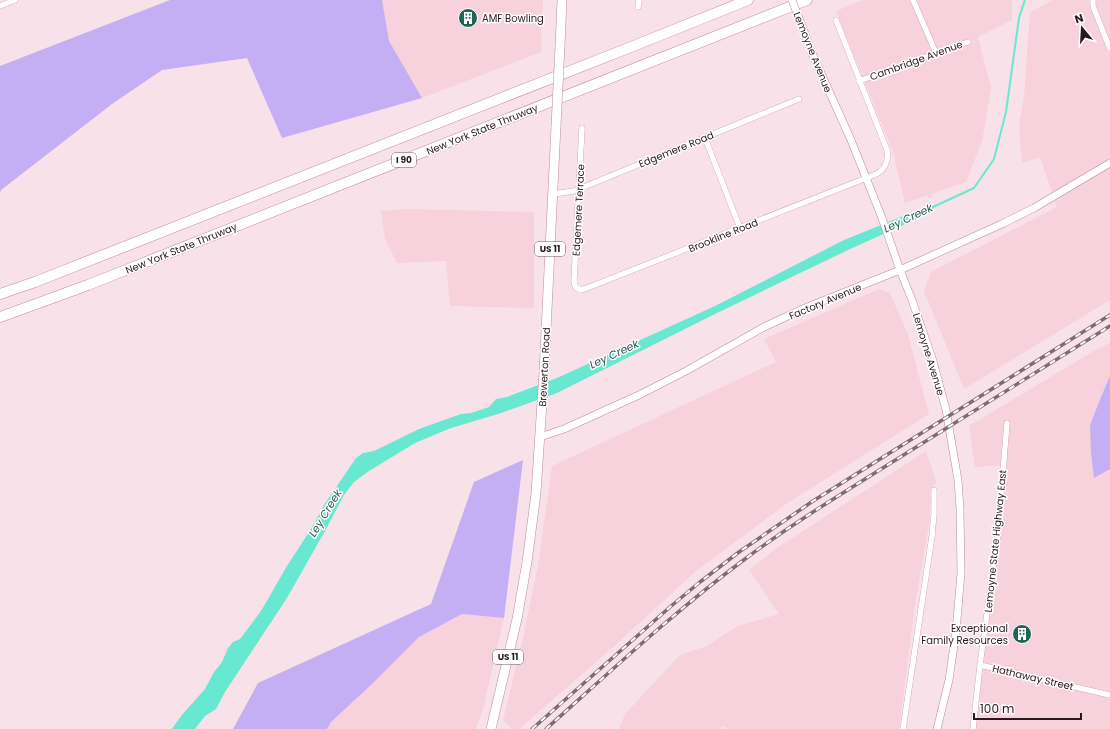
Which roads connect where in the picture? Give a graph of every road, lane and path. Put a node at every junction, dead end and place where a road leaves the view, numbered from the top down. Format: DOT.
graph roads {
  1 [pos="15,0"];
  2 [pos="562,0"];
  3 [pos="639,0"];
  4 [pos="748,0"];
  5 [pos="792,0"];
  6 [pos="807,0"];
  7 [pos="914,0"];
  8 [pos="1093,0"];
  9 [pos="0,6"];
  10 [pos="638,7"];
  11 [pos="836,20"];
  12 [pos="968,42"];
  13 [pos="1110,49"];
  14 [pos="936,53"];
  15 [pos="859,81"];
  16 [pos="799,99"];
  17 [pos="582,128"];
  18 [pos="704,138"];
  19 [pos="1110,163"];
  20 [pos="866,178"];
  21 [pos="579,189"];
  22 [pos="553,194"];
  23 [pos="740,228"];
  24 [pos="900,270"];
  25 [pos="580,290"];
  26 [pos="0,294"];
  27 [pos="0,317"];
  28 [pos="1006,423"];
  29 [pos="540,438"];
  30 [pos="934,490"];
  31 [pos="980,664"];
  32 [pos="1110,695"];
  33 [pos="491,729"];
  34 [pos="904,729"];
  35 [pos="938,729"];
  36 [pos="973,729"];
  1 -- 9 [label="street"];
  2 -- 22 [label="main road, Brewerton Road / US 11, bridge"];
  3 -- 10 [label="street"];
  4 -- 26 [label="highway, New York State Thruway / I 90"];
  5 -- 20 [label="street, Lemoyne Avenue, bridge"];
  6 -- 27 [label="highway, New York State Thruway / I 90"];
  7 -- 14 [label="street"];
  8 -- 13 [label="street"];
  11 -- 15 [label="street"];
  12 -- 14 [label="street, Cambridge Avenue"];
  14 -- 15 [label="street, Cambridge Avenue"];
  15 -- 20 [label="street, Cambridge Avenue"];
  16 -- 18 [label="street, Edgemere Road"];
  17 -- 21 [label="street, Edgemere Terrace"];
  18 -- 21 [label="street, Edgemere Road"];
  18 -- 23 [label="street"];
  19 -- 24 [label="street, Factory Avenue"];
  20 -- 23 [label="street, Brookline Road"];
  20 -- 24 [label="street, Lemoyne Avenue"];
  21 -- 22 [label="street, Edgemere Road"];
  21 -- 25 [label="street, Edgemere Terrace"];
  22 -- 29 [label="main road, Brewerton Road / US 11"];
  23 -- 25 [label="street, Brookline Road"];
  24 -- 29 [label="street, Factory Avenue"];
  24 -- 35 [label="street, Lemoyne Avenue"];
  28 -- 31 [label="street, Lemoyne State Highway East"];
  29 -- 33 [label="main road, Brewerton Road / US 11"];
  30 -- 34 [label="street"];
  31 -- 32 [label="street, Hathaway Street"];
  31 -- 36 [label="street, Lemoyne State Highway East"];
}
